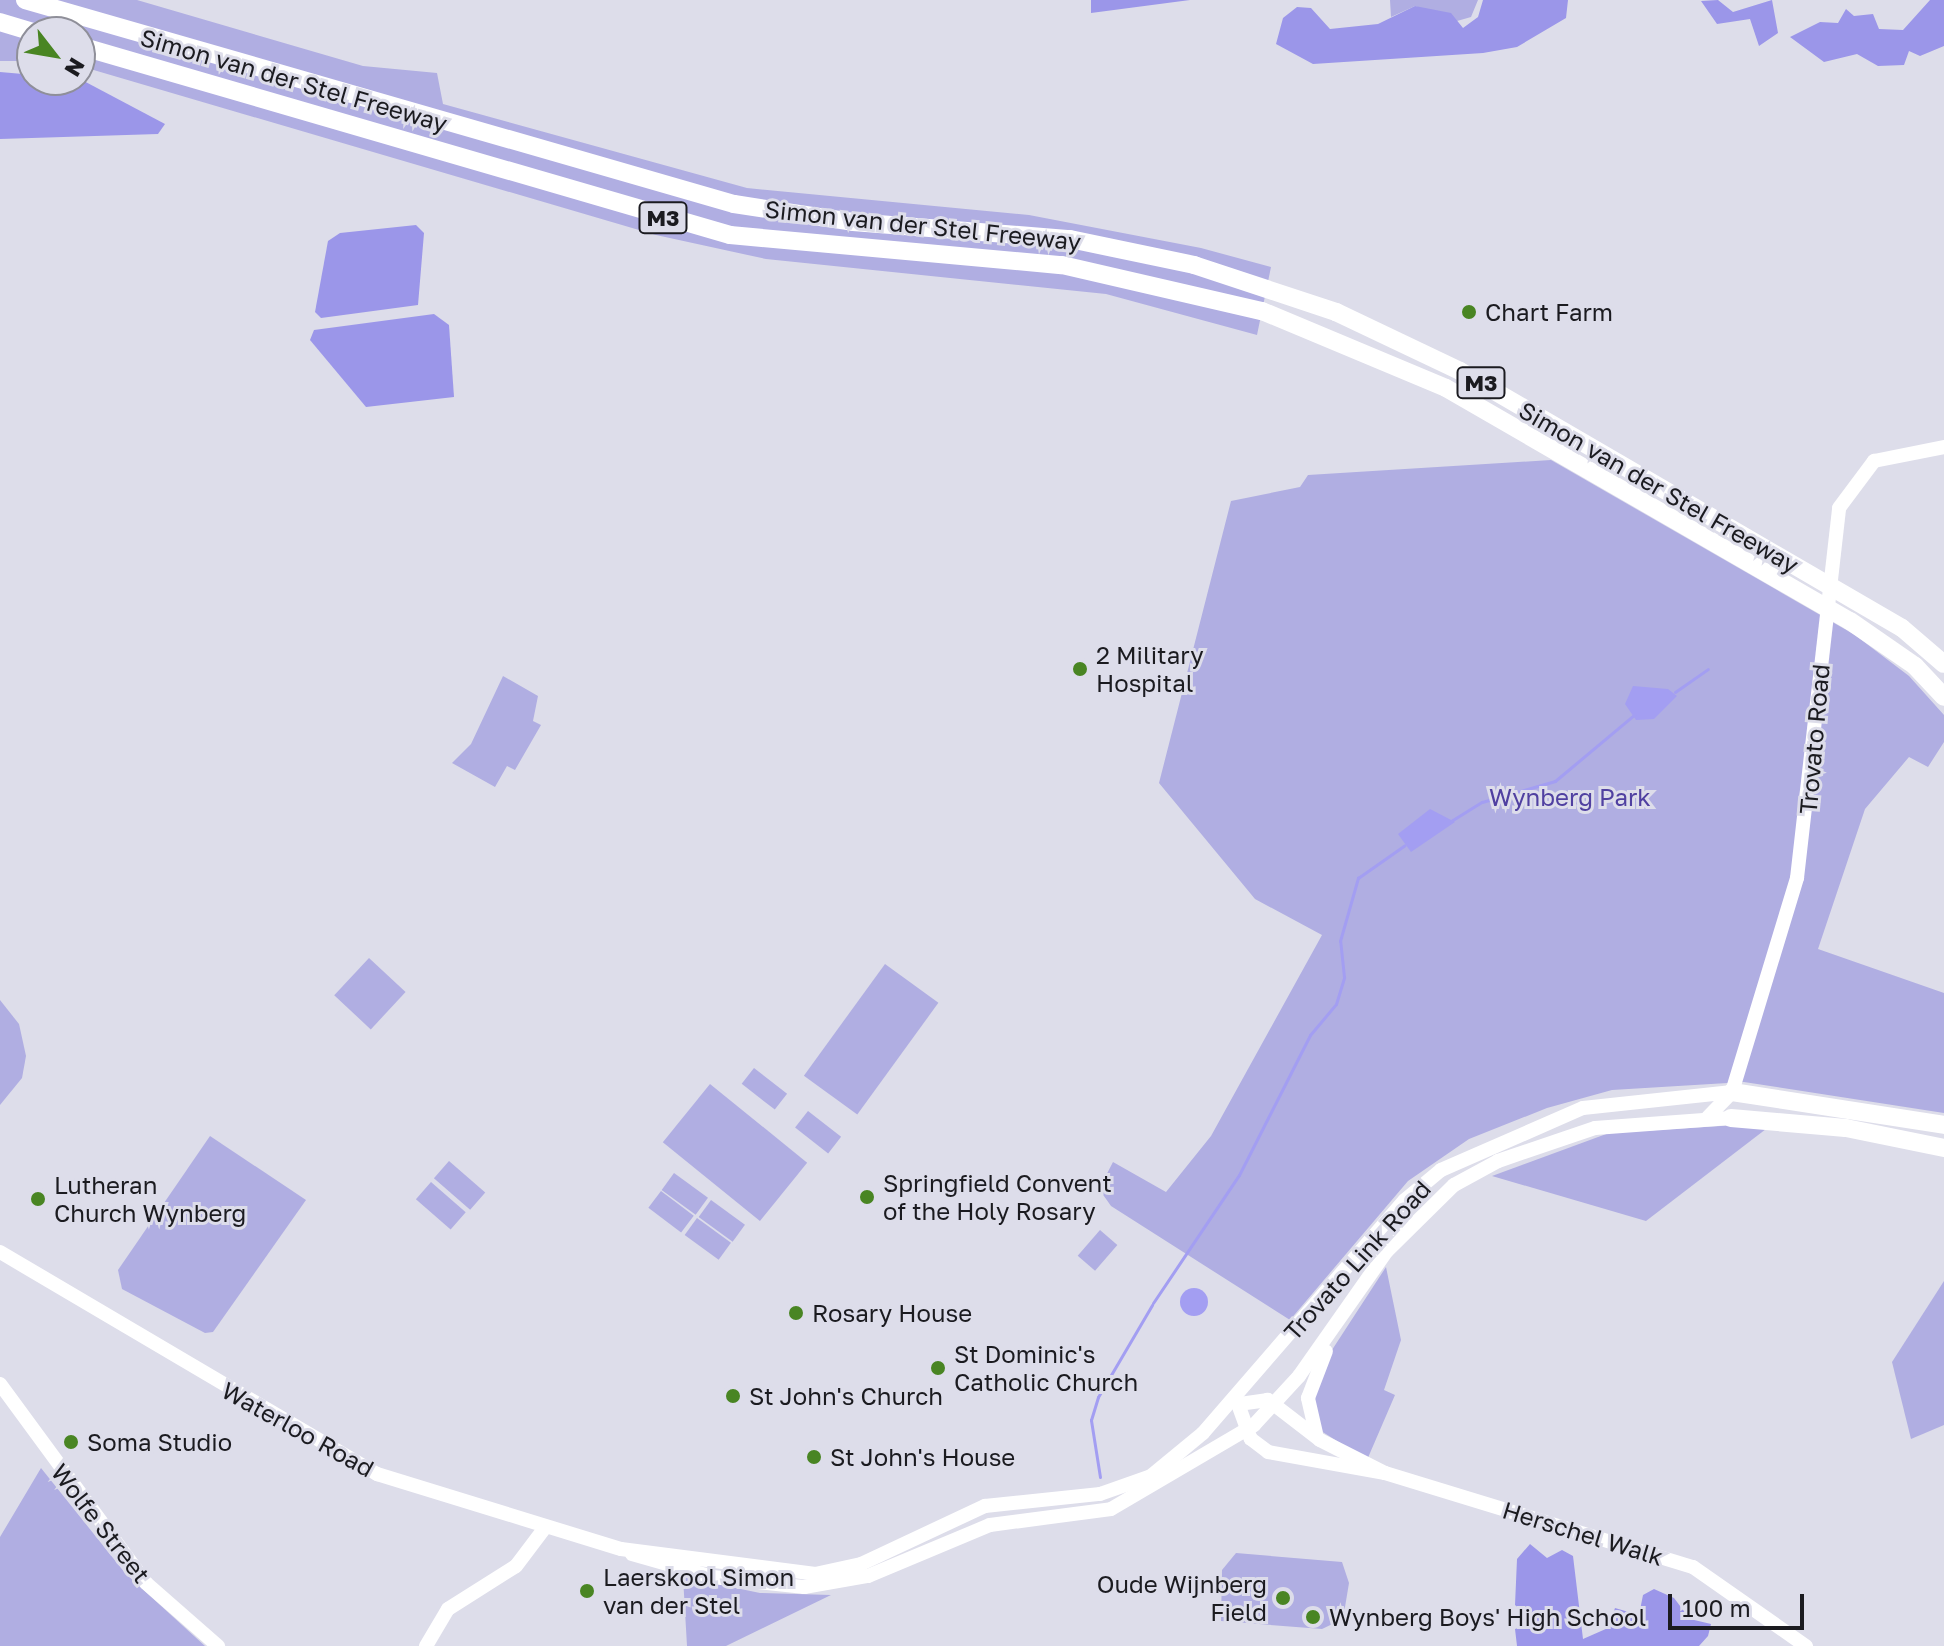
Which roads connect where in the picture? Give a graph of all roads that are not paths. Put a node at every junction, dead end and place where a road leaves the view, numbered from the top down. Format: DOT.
graph roads {
  1 [pos="25,0"];
  2 [pos="39,3"];
  3 [pos="96,51"];
  4 [pos="1944,447"];
  5 [pos="1944,664"];
  6 [pos="1944,697"];
  7 [pos="1727,1087"];
  8 [pos="1708,1117"];
  9 [pos="1731,1118"];
  10 [pos="1770,1119"];
  11 [pos="1944,1125"];
  12 [pos="1944,1148"];
  13 [pos="0,1252"];
  14 [pos="1344,1313"];
  15 [pos="1267,1360"];
  16 [pos="0,1384"];
  17 [pos="1238,1404"];
  18 [pos="1275,1404"];
  19 [pos="1247,1431"];
  20 [pos="1320,1440"];
  21 [pos="1175,1458"];
  22 [pos="1385,1473"];
  23 [pos="1124,1495"];
  24 [pos="544,1529"];
  25 [pos="218,1646"];
  26 [pos="426,1646"];
  27 [pos="1806,1646"];
  1 -- 2 [label="highway, Simon van der Stel Freeway / M3"];
  2 -- 5 [label="highway, Simon van der Stel Freeway / M3"];
  3 -- 6 [label="highway, Simon van der Stel Freeway / M3"];
  4 -- 7 [label="main road, Trovato Road"];
  7 -- 8 [label="main road"];
  7 -- 10 [label="highway"];
  7 -- 11 [label="highway"];
  7 -- 15 [label="main road, Trovato Link Road"];
  8 -- 9 [label="main road, Trovato Link Road"];
  8 -- 14 [label="main road, Trovato Link Road"];
  9 -- 10 [label="highway"];
  10 -- 12 [label="highway"];
  13 -- 24 [label="main road, Waterloo Road"];
  14 -- 18 [label="main road, Trovato Link Road"];
  14 -- 20 [label="main road"];
  15 -- 17 [label="main road"];
  15 -- 21 [label="main road, Trovato Link Road"];
  16 -- 25 [label="main road, Wolfe Street"];
  17 -- 18 [label="main road"];
  17 -- 19 [label="main road"];
  17 -- 21 [label="main road"];
  18 -- 19 [label="main road, Trovato Link Road"];
  18 -- 20 [label="main road, Herschel Walk"];
  19 -- 22 [label="main road, Herschel Walk"];
  19 -- 23 [label="main road, Trovato Link Road"];
  20 -- 22 [label="main road, Herschel Walk"];
  21 -- 23 [label="main road, Trovato Link Road"];
  22 -- 27 [label="main road, Herschel Walk"];
  23 -- 24 [label="main road, Waterloo Road"];
  24 -- 26 [label="main road"];
}
